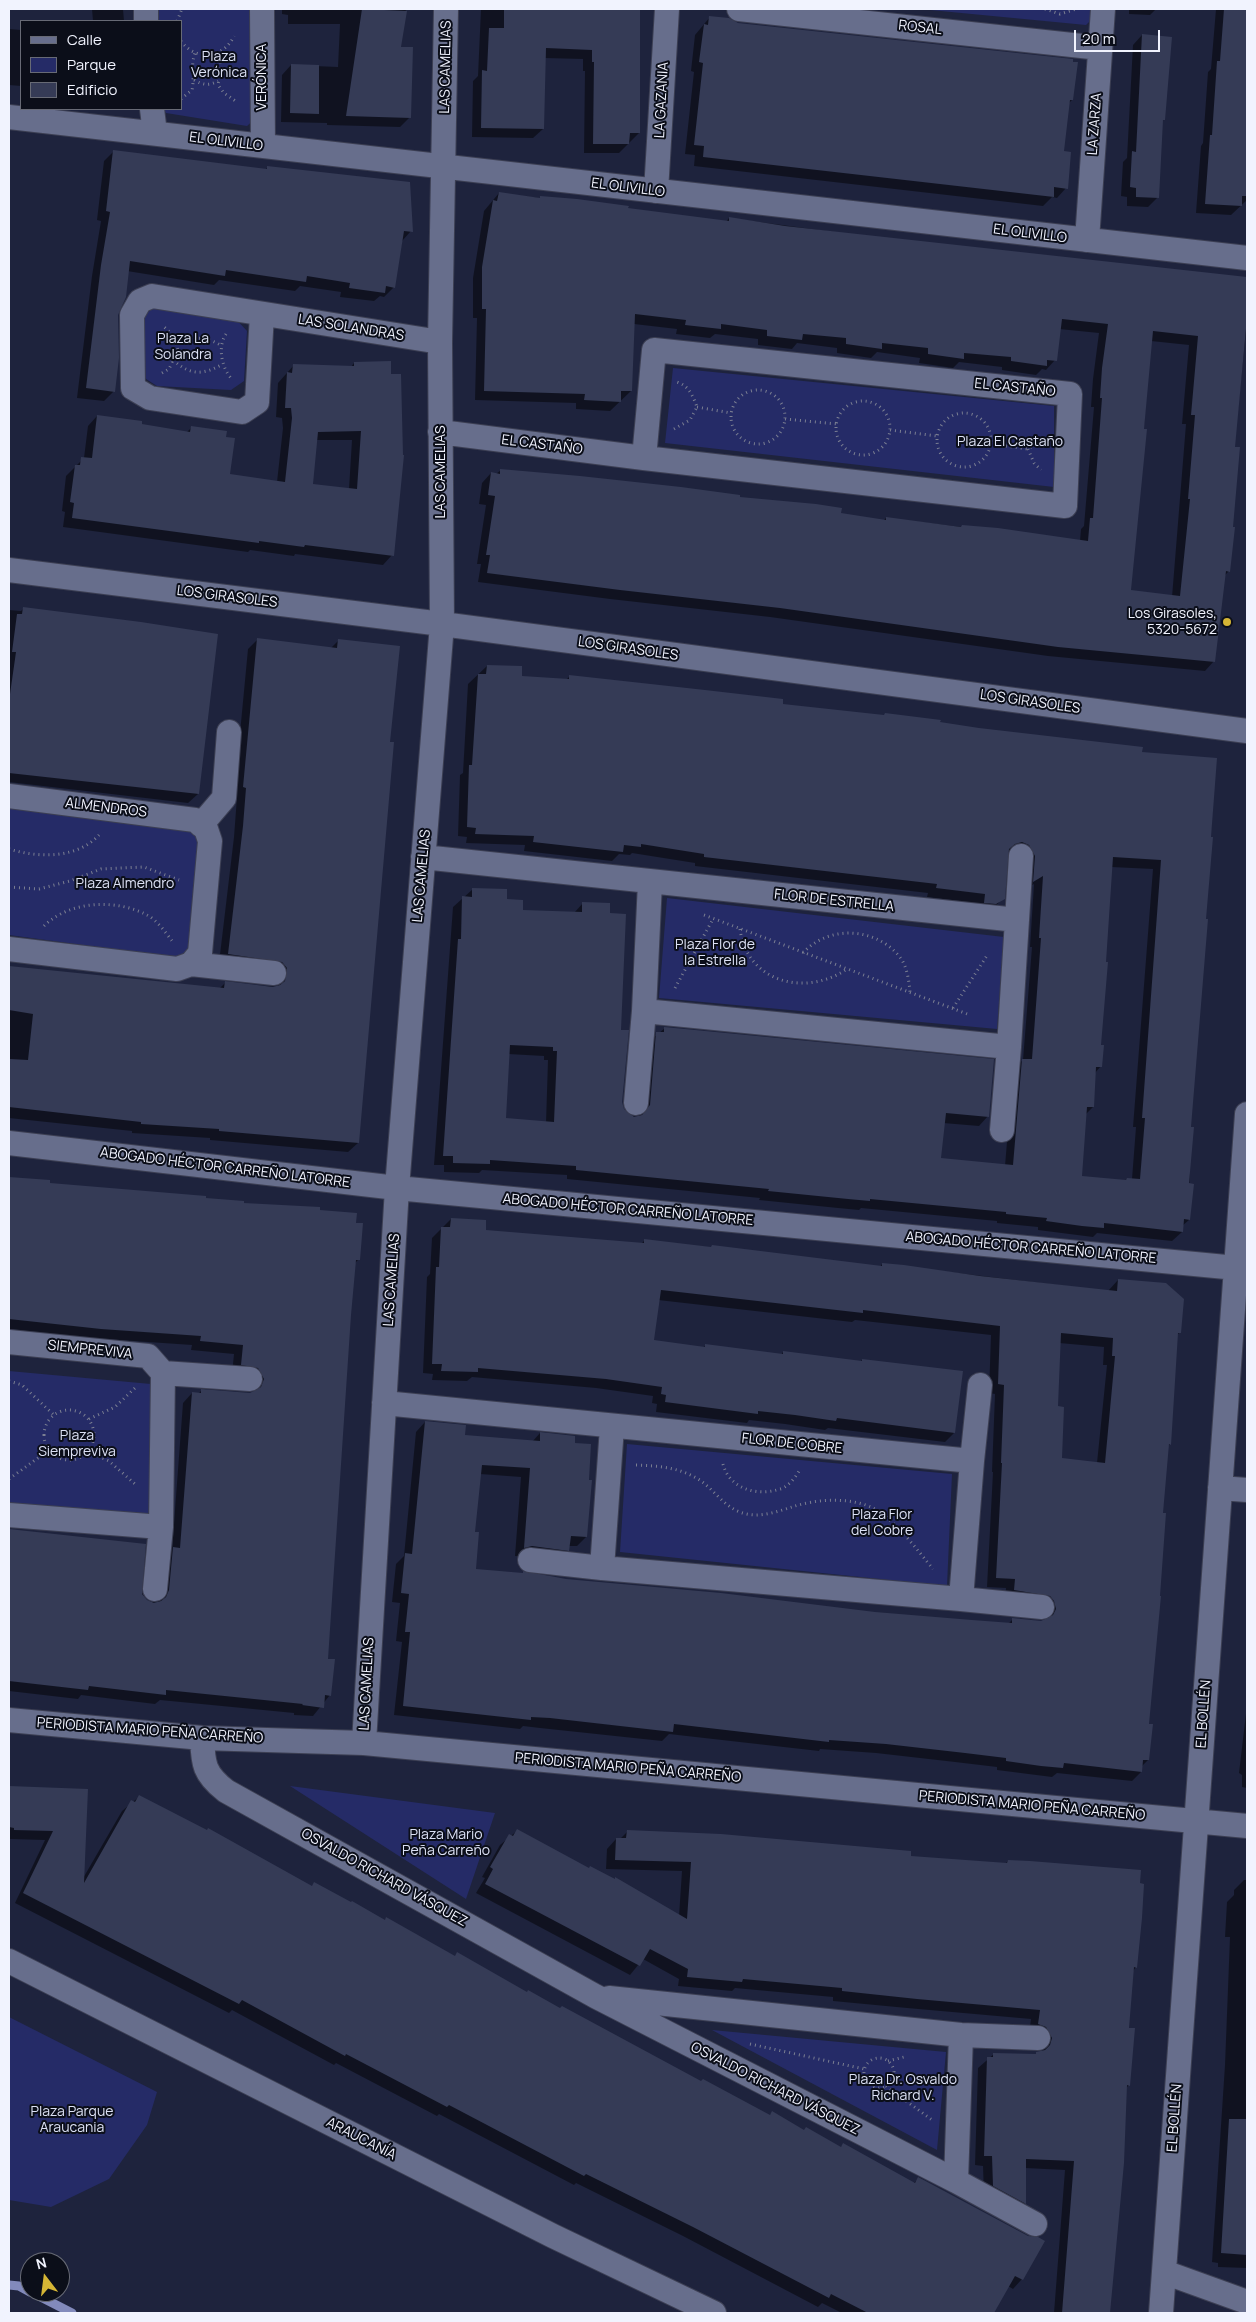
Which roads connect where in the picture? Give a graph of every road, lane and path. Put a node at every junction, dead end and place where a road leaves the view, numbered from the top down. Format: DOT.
graph roads {
  1 [pos="262,9"];
  2 [pos="446,9"];
  3 [pos="667,9"];
  4 [pos="739,9"];
  5 [pos="1045,9"];
  6 [pos="1076,9"];
  7 [pos="1103,9"];
  8 [pos="182,42"];
  9 [pos="228,46"];
  10 [pos="1100,48"];
  11 [pos="195,53"];
  12 [pos="217,53"];
  13 [pos="194,80"];
  14 [pos="218,81"];
  15 [pos="182,98"];
  16 [pos="152,110"];
  17 [pos="262,110"];
  18 [pos="9,117"];
  19 [pos="155,134"];
  20 [pos="263,146"];
  21 [pos="444,167"];
  22 [pos="656,191"];
  23 [pos="1087,240"];
  24 [pos="1247,258"];
  25 [pos="262,314"];
  26 [pos="440,342"];
  27 [pos="176,344"];
  28 [pos="222,346"];
  29 [pos="173,360"];
  30 [pos="223,364"];
  31 [pos="696,408"];
  32 [pos="731,413"];
  33 [pos="785,419"];
  34 [pos="836,424"];
  35 [pos="890,430"];
  36 [pos="1068,431"];
  37 [pos="440,432"];
  38 [pos="936,436"];
  39 [pos="990,444"];
  40 [pos="644,458"];
  41 [pos="9,570"];
  42 [pos="442,624"];
  43 [pos="1247,731"];
  44 [pos="229,732"];
  45 [pos="9,796"];
  46 [pos="114,809"];
  47 [pos="201,825"];
  48 [pos="9,849"];
  49 [pos="1022,856"];
  50 [pos="424,857"];
  51 [pos="650,882"];
  52 [pos="9,887"];
  53 [pos="205,902"];
  54 [pos="695,912"];
  55 [pos="713,918"];
  56 [pos="1013,920"];
  57 [pos="740,929"];
  58 [pos="9,949"];
  59 [pos="33,952"];
  60 [pos="804,952"];
  61 [pos="186,966"];
  62 [pos="847,969"];
  63 [pos="274,973"];
  64 [pos="910,992"];
  65 [pos="953,1008"];
  66 [pos="653,1012"];
  67 [pos="1010,1038"];
  68 [pos="636,1103"];
  69 [pos="1247,1114"];
  70 [pos="1002,1130"];
  71 [pos="9,1143"];
  72 [pos="397,1188"];
  73 [pos="1242,1269"];
  74 [pos="9,1342"];
  75 [pos="156,1365"];
  76 [pos="250,1379"];
  77 [pos="9,1381"];
  78 [pos="980,1385"];
  79 [pos="384,1403"];
  80 [pos="54,1415"];
  81 [pos="89,1419"];
  82 [pos="612,1426"];
  83 [pos="806,1445"];
  84 [pos="49,1450"];
  85 [pos="89,1452"];
  86 [pos="722,1461"];
  87 [pos="972,1461"];
  88 [pos="609,1472"];
  89 [pos="9,1479"];
  90 [pos="1220,1488"];
  91 [pos="139,1489"];
  92 [pos="1247,1490"];
  93 [pos="9,1515"];
  94 [pos="162,1528"];
  95 [pos="530,1560"];
  96 [pos="602,1568"];
  97 [pos="155,1589"];
  98 [pos="957,1598"];
  99 [pos="1042,1607"];
  100 [pos="9,1720"];
  101 [pos="202,1738"];
  102 [pos="364,1743"];
  103 [pos="1196,1822"];
  104 [pos="1247,1826"];
  105 [pos="9,1961"];
  106 [pos="595,1996"];
  107 [pos="961,2035"];
  108 [pos="1038,2038"];
  109 [pos="886,2086"];
  110 [pos="957,2138"];
  111 [pos="956,2181"];
  112 [pos="1036,2224"];
  113 [pos="1164,2272"];
  114 [pos="1247,2302"];
  115 [pos="714,2313"];
  116 [pos="1162,2313"];
  1 -- 17 [label="street, VERÓNICA"];
  2 -- 21 [label="street, LAS CAMELIAS"];
  3 -- 22 [label="street, LA GAZANIA"];
  4 -- 10 [label="street, ROSAL"];
  5 -- 6 [label="path"];
  7 -- 10 [label="street, LA ZARZA"];
  8 -- 11 [label="path"];
  9 -- 12 [label="path"];
  10 -- 23 [label="street, LA ZARZA"];
  11 -- 12 [label="path"];
  11 -- 13 [label="path"];
  12 -- 14 [label="path"];
  13 -- 14 [label="path"];
  13 -- 15 [label="path"];
  14 -- 17 [label="path"];
  16 -- 19 [label="street"];
  17 -- 20 [label="street, VERÓNICA"];
  18 -- 19 [label="street, EL OLIVILLO"];
  19 -- 20 [label="street, EL OLIVILLO"];
  20 -- 21 [label="street, EL OLIVILLO"];
  21 -- 22 [label="street, EL OLIVILLO"];
  21 -- 26 [label="street, LAS CAMELIAS"];
  22 -- 23 [label="street, EL OLIVILLO"];
  23 -- 24 [label="street, EL OLIVILLO"];
  25 -- 25 [label="street, LAS SOLANDRAS"];
  25 -- 26 [label="street, LAS SOLANDRAS"];
  26 -- 37 [label="street, LAS CAMELIAS"];
  27 -- 28 [label="path"];
  29 -- 30 [label="path"];
  31 -- 32 [label="path"];
  32 -- 33 [label="path"];
  32 -- 33 [label="path"];
  33 -- 34 [label="path"];
  34 -- 35 [label="path"];
  34 -- 35 [label="path"];
  35 -- 38 [label="path"];
  36 -- 39 [label="path"];
  36 -- 40 [label="street, EL CASTAÑO"];
  36 -- 40 [label="street, EL CASTAÑO"];
  37 -- 40 [label="street, EL CASTAÑO"];
  37 -- 42 [label="street, LAS CAMELIAS"];
  38 -- 39 [label="path"];
  38 -- 39 [label="path"];
  41 -- 42 [label="street, LOS GIRASOLES"];
  42 -- 43 [label="street, LOS GIRASOLES"];
  42 -- 50 [label="street, LAS CAMELIAS"];
  44 -- 47 [label="street"];
  45 -- 46 [label="street, ALMENDROS"];
  46 -- 47 [label="street, ALMENDROS"];
  46 -- 48 [label="path"];
  47 -- 53 [label="street"];
  49 -- 56 [label="street"];
  50 -- 51 [label="street, FLOR DE ESTRELLA"];
  50 -- 72 [label="street, LAS CAMELIAS"];
  51 -- 56 [label="street, FLOR DE ESTRELLA"];
  51 -- 66 [label="street"];
  52 -- 53 [label="path"];
  53 -- 61 [label="street"];
  54 -- 55 [label="path"];
  55 -- 57 [label="path"];
  55 -- 66 [label="path"];
  56 -- 65 [label="path"];
  56 -- 67 [label="street"];
  57 -- 60 [label="path"];
  57 -- 62 [label="path"];
  58 -- 59 [label="street"];
  59 -- 61 [label="street"];
  59 -- 61 [label="path"];
  60 -- 62 [label="path"];
  60 -- 64 [label="path"];
  61 -- 63 [label="street"];
  62 -- 64 [label="path"];
  64 -- 65 [label="path"];
  65 -- 67 [label="path"];
  66 -- 67 [label="street"];
  66 -- 68 [label="street"];
  67 -- 70 [label="street"];
  69 -- 73 [label="street, EL BOLLÉN"];
  71 -- 72 [label="street, ABOGADO HÉCTOR CARREÑO LATORRE"];
  72 -- 73 [label="street, ABOGADO HÉCTOR CARREÑO LATORRE"];
  72 -- 79 [label="street, LAS CAMELIAS"];
  73 -- 90 [label="street, EL BOLLÉN"];
  74 -- 75 [label="street, SIEMPREVIVA"];
  75 -- 76 [label="street, SIEMPREVIVA"];
  75 -- 81 [label="path"];
  75 -- 94 [label="street"];
  77 -- 80 [label="path"];
  78 -- 87 [label="street"];
  79 -- 82 [label="street, FLOR DE COBRE"];
  79 -- 102 [label="street, LAS CAMELIAS"];
  80 -- 81 [label="path"];
  80 -- 84 [label="path"];
  81 -- 85 [label="path"];
  82 -- 83 [label="street, FLOR DE COBRE"];
  82 -- 88 [label="street"];
  83 -- 86 [label="path"];
  83 -- 87 [label="street, FLOR DE COBRE"];
  84 -- 85 [label="path"];
  84 -- 89 [label="path"];
  85 -- 91 [label="path"];
  87 -- 98 [label="street"];
  88 -- 96 [label="street"];
  88 -- 98 [label="path"];
  90 -- 92 [label="street"];
  90 -- 103 [label="street, EL BOLLÉN"];
  93 -- 94 [label="street"];
  94 -- 97 [label="street"];
  95 -- 96 [label="street"];
  96 -- 98 [label="street"];
  98 -- 99 [label="street"];
  100 -- 101 [label="street, PERIODISTA MARIO PEÑA CARREÑO"];
  101 -- 102 [label="street, PERIODISTA MARIO PEÑA CARREÑO"];
  101 -- 106 [label="street, OSVALDO RICHARD VÁSQUEZ"];
  102 -- 103 [label="street, PERIODISTA MARIO PEÑA CARREÑO"];
  103 -- 104 [label="street, PERIODISTA MARIO PEÑA CARREÑO"];
  103 -- 113 [label="street, EL BOLLÉN"];
  105 -- 115 [label="street, ARAUCANÍA"];
  106 -- 107 [label="street, OSVALDO RICHARD VÁSQUEZ"];
  106 -- 111 [label="street, OSVALDO RICHARD VÁSQUEZ"];
  107 -- 108 [label="street, OSVALDO RICHARD VÁSQUEZ"];
  107 -- 110 [label="street"];
  109 -- 109 [label="path"];
  109 -- 110 [label="path"];
  110 -- 111 [label="street"];
  111 -- 112 [label="street, OSVALDO RICHARD VÁSQUEZ"];
  113 -- 114 [label="street"];
  113 -- 116 [label="street, EL BOLLÉN"];
}
